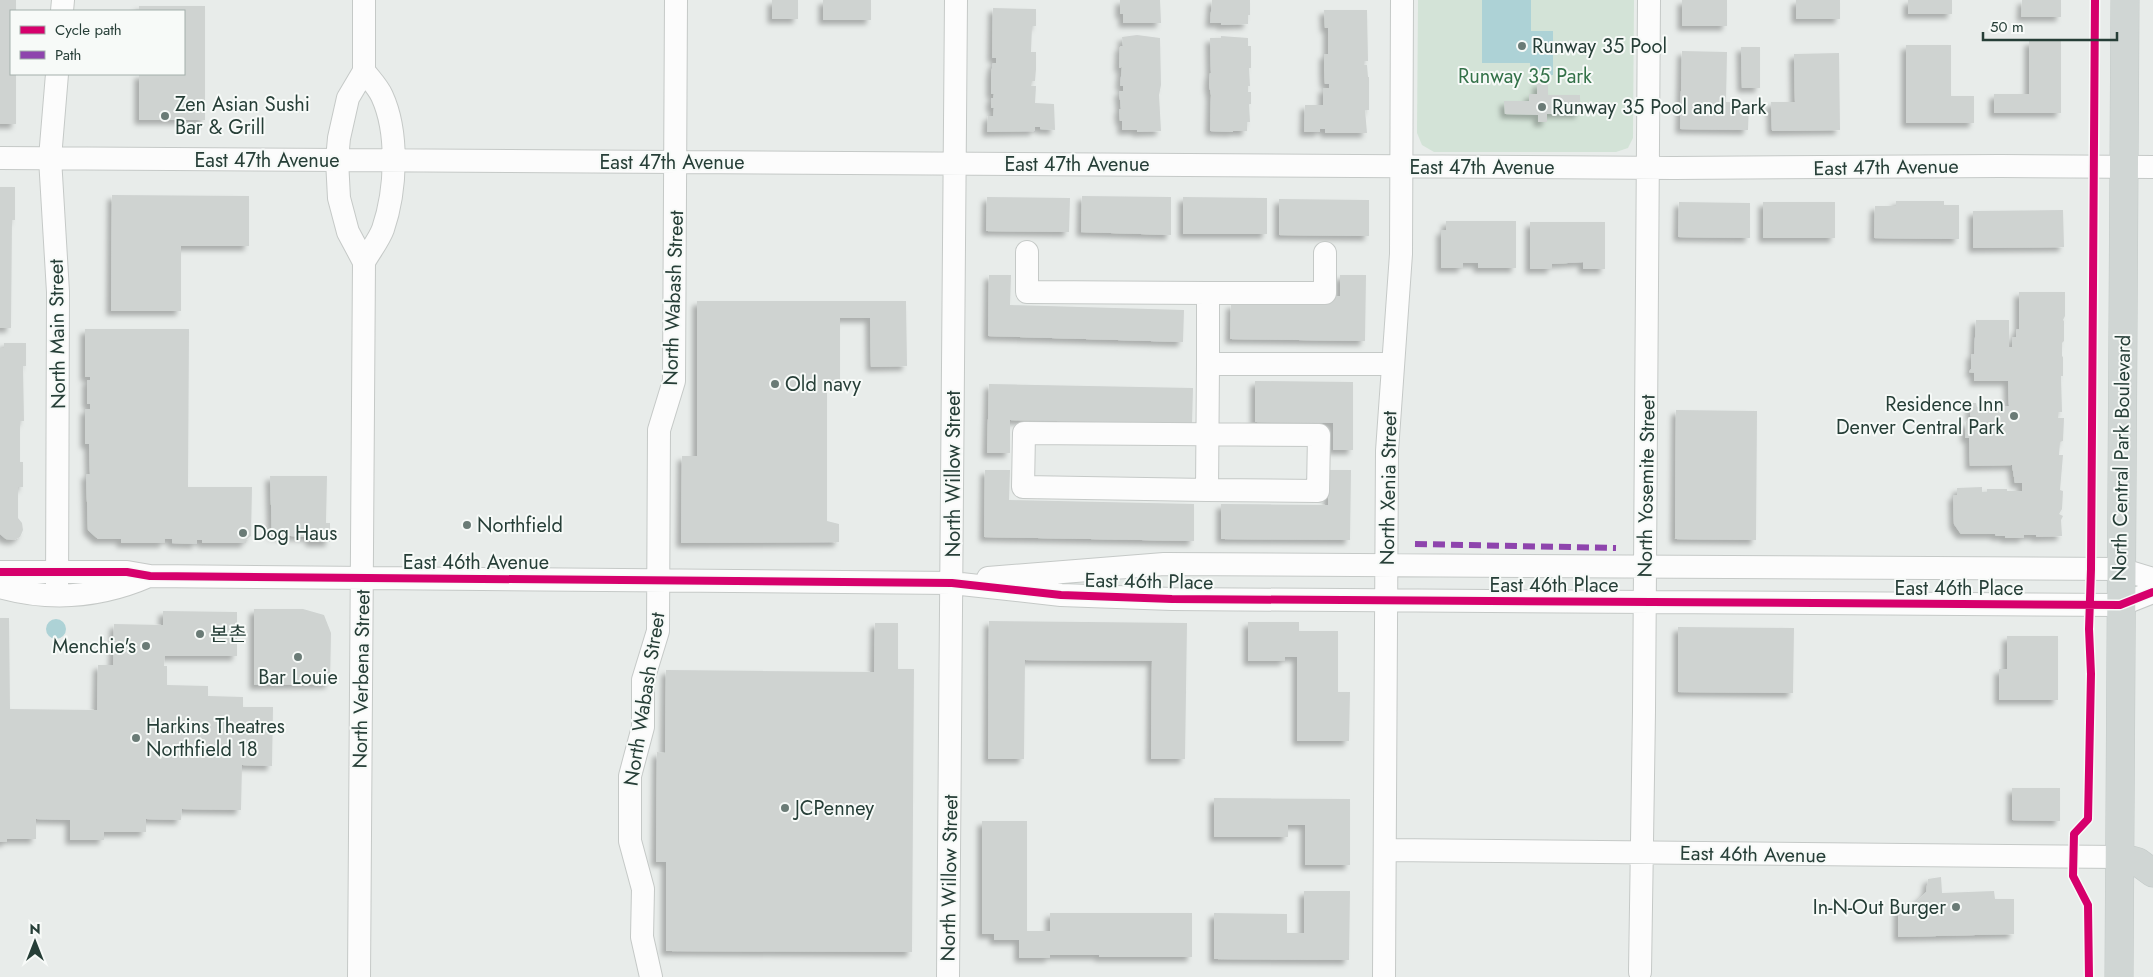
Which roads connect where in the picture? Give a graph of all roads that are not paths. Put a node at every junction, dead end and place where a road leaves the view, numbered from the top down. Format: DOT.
graph roads {
  1 [pos="364,0"];
  2 [pos="676,0"];
  3 [pos="956,0"];
  4 [pos="1402,0"];
  5 [pos="1649,0"];
  6 [pos="2125,0"];
  7 [pos="364,71"];
  8 [pos="56,75"];
  9 [pos="0,158"];
  10 [pos="50,158"];
  11 [pos="336,160"];
  12 [pos="394,160"];
  13 [pos="676,162"];
  14 [pos="955,164"];
  15 [pos="1401,166"];
  16 [pos="2153,167"];
  17 [pos="1648,168"];
  18 [pos="2124,168"];
  19 [pos="1027,252"];
  20 [pos="1325,253"];
  21 [pos="364,262"];
  22 [pos="1208,293"];
  23 [pos="1208,364"];
  24 [pos="1393,364"];
  25 [pos="1207,433"];
  26 [pos="1206,490"];
  27 [pos="1387,566"];
  28 [pos="1645,568"];
  29 [pos="2120,569"];
  30 [pos="58,571"];
  31 [pos="0,572"];
  32 [pos="150,576"];
  33 [pos="362,577"];
  34 [pos="660,579"];
  35 [pos="2153,579"];
  36 [pos="952,583"];
  37 [pos="0,587"];
  38 [pos="2153,592"];
  39 [pos="57,595"];
  40 [pos="1387,601"];
  41 [pos="1645,602"];
  42 [pos="2120,605"];
  43 [pos="1385,850"];
  44 [pos="1642,853"];
  45 [pos="2120,857"];
  46 [pos="2153,873"];
  47 [pos="1640,972"];
  48 [pos="359,977"];
  49 [pos="651,977"];
  50 [pos="948,977"];
  51 [pos="1384,977"];
  52 [pos="2119,977"];
  1 -- 7 [label="street"];
  2 -- 13 [label="street, North Wabash Street"];
  3 -- 14 [label="street, North Willow Street"];
  4 -- 15 [label="street, North Xenia Street"];
  5 -- 17 [label="street, North Yosemite Street"];
  6 -- 18 [label="main road, North Central Park Boulevard"];
  7 -- 11 [label="street, North Verbena Street"];
  7 -- 12 [label="street, North Verbena Street"];
  8 -- 10 [label="street, North Main Street"];
  9 -- 10 [label="street, East 47th Avenue"];
  10 -- 11 [label="street, East 47th Avenue"];
  10 -- 30 [label="street, North Main Street"];
  11 -- 12 [label="street, East 47th Avenue"];
  11 -- 21 [label="street, North Verbena Street"];
  12 -- 13 [label="street, East 47th Avenue"];
  12 -- 21 [label="street, North Verbena Street"];
  13 -- 14 [label="street, East 47th Avenue"];
  13 -- 34 [label="street, North Wabash Street"];
  14 -- 15 [label="street, East 47th Avenue"];
  14 -- 36 [label="street, North Willow Street"];
  15 -- 17 [label="street, East 47th Avenue"];
  15 -- 24 [label="street, North Xenia Street"];
  16 -- 18 [label="street, East 47th Avenue"];
  17 -- 18 [label="street, East 47th Avenue"];
  17 -- 28 [label="street, North Yosemite Street"];
  18 -- 29 [label="main road, North Central Park Boulevard"];
  19 -- 22 [label="street"];
  20 -- 22 [label="street"];
  21 -- 33 [label="street, North Verbena Street"];
  22 -- 23 [label="street"];
  23 -- 24 [label="street"];
  23 -- 25 [label="street"];
  24 -- 27 [label="street, North Xenia Street"];
  25 -- 26 [label="street"];
  25 -- 26 [label="street"];
  25 -- 26 [label="street"];
  27 -- 28 [label="street, East 46th Place"];
  27 -- 36 [label="street, East 46th Place"];
  27 -- 40 [label="street, North Xenia Street"];
  28 -- 29 [label="street, East 46th Place"];
  28 -- 41 [label="street, North Yosemite Street"];
  29 -- 35 [label="street, East 46th Place"];
  29 -- 42 [label="main road, North Central Park Boulevard"];
  30 -- 31 [label="street, East 46th Avenue"];
  30 -- 32 [label="street, East 46th Avenue"];
  30 -- 39 [label="street, North Main Street"];
  32 -- 33 [label="street, East 46th Avenue"];
  32 -- 39 [label="street, East 46th Avenue"];
  33 -- 34 [label="street, East 46th Avenue"];
  33 -- 48 [label="street, North Verbena Street"];
  34 -- 36 [label="street, East 46th Avenue"];
  34 -- 49 [label="street, North Wabash Street"];
  36 -- 40 [label="street, East 46th Place"];
  36 -- 50 [label="street, North Willow Street"];
  37 -- 39 [label="street, East 46th Avenue"];
  38 -- 42 [label="street, East 46th Place"];
  40 -- 41 [label="street, East 46th Place"];
  40 -- 43 [label="street, North Xenia Street"];
  41 -- 42 [label="street, East 46th Place"];
  41 -- 44 [label="street, North Yosemite Street"];
  42 -- 45 [label="main road, North Central Park Boulevard"];
  43 -- 44 [label="street, East 46th Avenue"];
  43 -- 51 [label="street, North Xenia Street"];
  44 -- 45 [label="street, East 46th Avenue"];
  44 -- 47 [label="street, North Yosemite Street"];
  45 -- 46 [label="main road"];
  45 -- 52 [label="main road, North Central Park Boulevard"];
}
